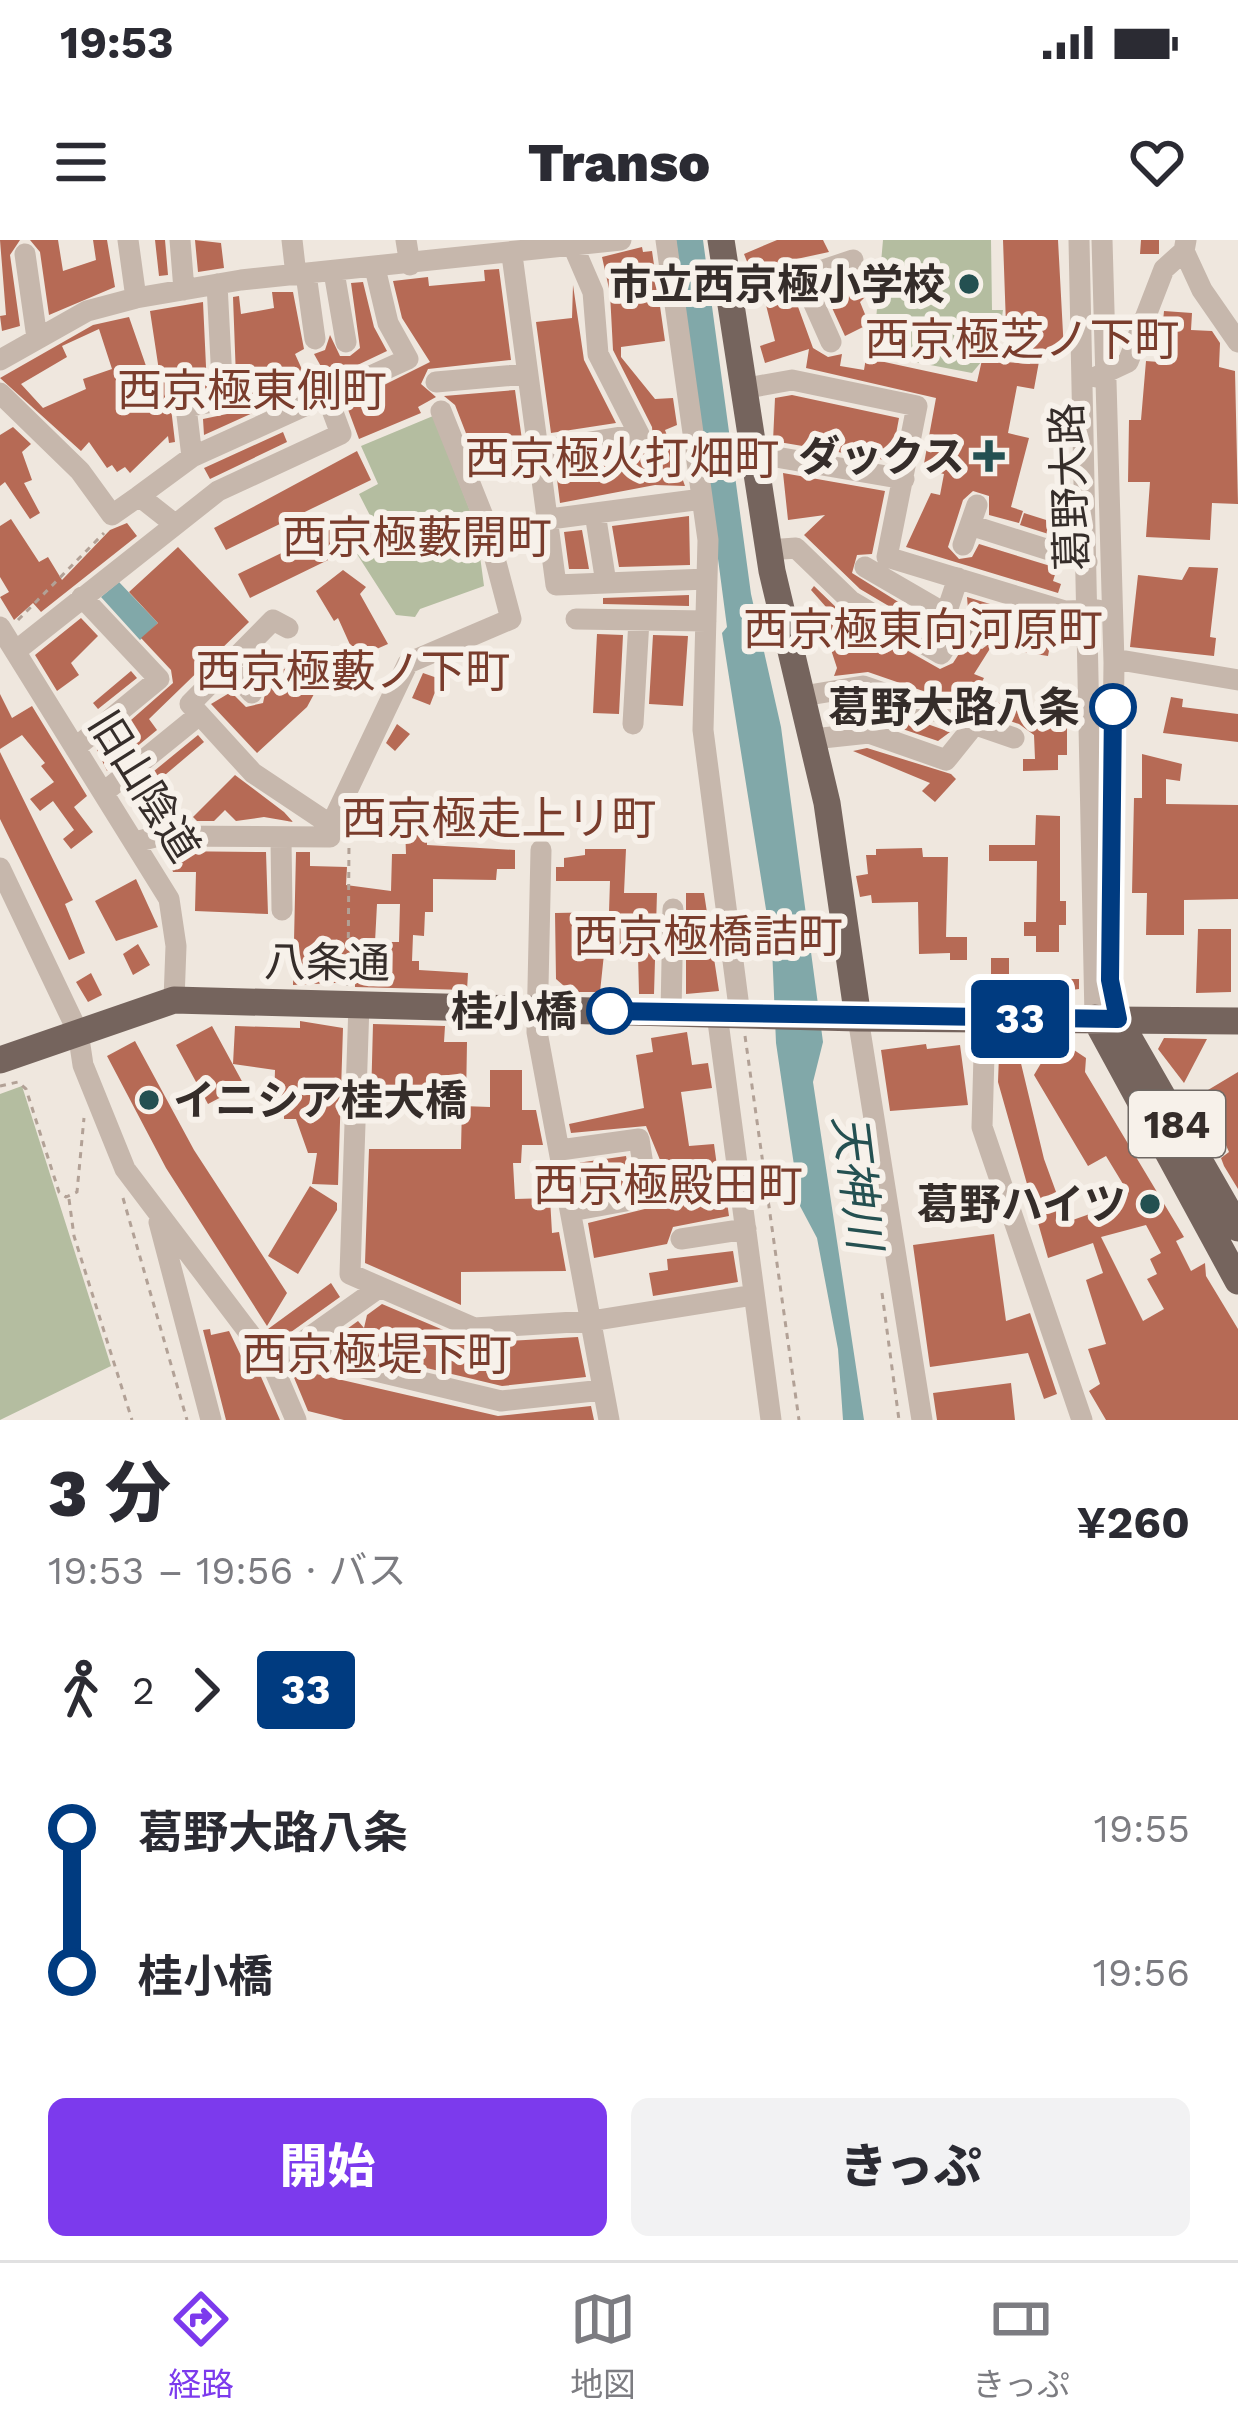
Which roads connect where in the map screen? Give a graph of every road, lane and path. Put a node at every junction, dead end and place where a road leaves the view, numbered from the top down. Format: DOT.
graph roads {
  1 [pos="128,240"];
  2 [pos="180,240"];
  3 [pos="292,240"];
  4 [pos="406,240"];
  5 [pos="620,240"];
  6 [pos="666,240"];
  7 [pos="721,240"];
  8 [pos="1079,240"];
  9 [pos="1102,240"];
  10 [pos="1185,245"];
  11 [pos="574,248"];
  12 [pos="481,249"];
  13 [pos="27,254"];
  14 [pos="512,255"];
  15 [pos="854,260"];
  16 [pos="410,265"];
  17 [pos="374,268"];
  18 [pos="334,272"];
  19 [pos="301,275"];
  20 [pos="802,277"];
  21 [pos="217,284"];
  22 [pos="728,287"];
  23 [pos="184,290"];
  24 [pos="136,298"];
  25 [pos="37,338"];
  26 [pos="315,339"];
  27 [pos="346,342"];
  28 [pos="831,342"];
  29 [pos="1238,342"];
  30 [pos="0,360"];
  31 [pos="526,374"];
  32 [pos="1094,377"];
  33 [pos="436,382"];
  34 [pos="742,389"];
  35 [pos="0,392"];
  36 [pos="328,399"];
  37 [pos="441,411"];
  38 [pos="536,451"];
  39 [pos="752,453"];
  40 [pos="192,457"];
  41 [pos="904,479"];
  42 [pos="139,496"];
  43 [pos="702,499"];
  44 [pos="595,513"];
  45 [pos="112,515"];
  46 [pos="550,519"];
  47 [pos="172,522"];
  48 [pos="970,525"];
  49 [pos="768,550"];
  50 [pos="1087,562"];
  51 [pos="878,567"];
  52 [pos="958,578"];
  53 [pos="707,579"];
  54 [pos="606,583"];
  55 [pos="82,597"];
  56 [pos="1112,610"];
  57 [pos="1088,611"];
  58 [pos="576,619"];
  59 [pos="639,620"];
  60 [pos="706,622"];
  61 [pos="963,623"];
  62 [pos="288,628"];
  63 [pos="7,636"];
  64 [pos="1114,658"];
  65 [pos="228,666"];
  66 [pos="1238,680"];
  67 [pos="252,693"];
  68 [pos="803,696"];
  69 [pos="199,715"];
  70 [pos="633,724"];
  71 [pos="975,724"];
  72 [pos="1014,738"];
  73 [pos="813,740"];
  74 [pos="75,748"];
  75 [pos="104,794"];
  76 [pos="331,831"];
  77 [pos="281,840"];
  78 [pos="135,842"];
  79 [pos="541,850"];
  80 [pos="0,868"];
  81 [pos="673,909"];
  82 [pos="282,910"];
  83 [pos="174,1000"];
  84 [pos="353,1000"];
  85 [pos="538,1009"];
  86 [pos="671,1013"];
  87 [pos="736,1015"];
  88 [pos="847,1018"];
  89 [pos="985,1019"];
  90 [pos="1106,1019"];
  91 [pos="1238,1021"];
  92 [pos="70,1035"];
  93 [pos="0,1060"];
  94 [pos="0,1086"];
  95 [pos="85,1106"];
  96 [pos="560,1150"];
  97 [pos="121,1192"];
  98 [pos="68,1198"];
  99 [pos="156,1210"];
  100 [pos="571,1211"];
  101 [pos="1238,1228"];
  102 [pos="746,1229"];
  103 [pos="681,1239"];
  104 [pos="1238,1281"];
  105 [pos="380,1287"];
  106 [pos="754,1295"];
  107 [pos="591,1321"];
  108 [pos="292,1351"];
  109 [pos="271,1362"];
  110 [pos="603,1390"];
  111 [pos="500,1410"];
  112 [pos="133,1420"];
  113 [pos="187,1420"];
  114 [pos="211,1420"];
  115 [pos="296,1420"];
  116 [pos="609,1420"];
  117 [pos="771,1420"];
  118 [pos="799,1420"];
  119 [pos="922,1420"];
  120 [pos="1082,1420"];
  1 -- 24 [label="street"];
  2 -- 23 [label="street"];
  3 -- 19 [label="street"];
  4 -- 16 [label="street"];
  5 -- 11 [label="street"];
  6 -- 43 [label="street"];
  7 -- 22 [label="main road"];
  8 -- 32 [label="street, 葛野大路"];
  9 -- 32 [label="street, 葛野大路"];
  10 -- 29 [label="street"];
  10 -- 32 [label="street"];
  11 -- 14 [label="street"];
  11 -- 38 [label="street"];
  12 -- 14 [label="street"];
  12 -- 16 [label="street"];
  13 -- 25 [label="street"];
  14 -- 31 [label="street"];
  15 -- 20 [label="street"];
  16 -- 17 [label="street"];
  17 -- 18 [label="street"];
  17 -- 36 [label="street"];
  18 -- 19 [label="street"];
  18 -- 27 [label="street"];
  19 -- 21 [label="street"];
  19 -- 26 [label="street"];
  20 -- 22 [label="street"];
  20 -- 28 [label="street"];
  21 -- 23 [label="street"];
  21 -- 40 [label="street"];
  22 -- 34 [label="main road"];
  23 -- 24 [label="street"];
  24 -- 25 [label="street"];
  25 -- 30 [label="street"];
  31 -- 33 [label="street"];
  31 -- 38 [label="street"];
  32 -- 50 [label="street, 葛野大路"];
  32 -- 56 [label="street, 葛野大路"];
  34 -- 39 [label="main road"];
  34 -- 41 [label="street"];
  35 -- 45 [label="street"];
  36 -- 40 [label="street"];
  36 -- 47 [label="street"];
  37 -- 76 [label="street"];
  38 -- 46 [label="street"];
  39 -- 41 [label="street"];
  39 -- 49 [label="main road"];
  40 -- 42 [label="street"];
  41 -- 51 [label="street"];
  42 -- 45 [label="street"];
  42 -- 47 [label="street"];
  43 -- 44 [label="street"];
  43 -- 53 [label="street"];
  44 -- 46 [label="street"];
  44 -- 54 [label="street"];
  45 -- 63 [label="path"];
  46 -- 54 [label="street"];
  47 -- 55 [label="street"];
  48 -- 50 [label="street"];
  49 -- 61 [label="street"];
  49 -- 68 [label="main road"];
  50 -- 57 [label="street, 葛野大路"];
  51 -- 52 [label="street"];
  51 -- 61 [label="street"];
  52 -- 57 [label="street"];
  52 -- 61 [label="street"];
  53 -- 54 [label="street"];
  53 -- 60 [label="street"];
  55 -- 63 [label="street"];
  55 -- 74 [label="street"];
  56 -- 57 [label="street"];
  56 -- 64 [label="street, 葛野大路"];
  57 -- 90 [label="street, 葛野大路"];
  58 -- 59 [label="street"];
  59 -- 60 [label="street"];
  59 -- 70 [label="street"];
  60 -- 87 [label="street"];
  62 -- 65 [label="street"];
  63 -- 74 [label="street, 旧山陰道"];
  64 -- 66 [label="street"];
  64 -- 90 [label="street, 葛野大路"];
  65 -- 67 [label="street"];
  65 -- 69 [label="street"];
  68 -- 71 [label="street"];
  68 -- 73 [label="main road"];
  69 -- 75 [label="street"];
  69 -- 76 [label="street"];
  71 -- 72 [label="street"];
  71 -- 73 [label="street"];
  73 -- 88 [label="main road"];
  74 -- 75 [label="street, 旧山陰道"];
  75 -- 78 [label="street, 旧山陰道"];
  76 -- 77 [label="street"];
  76 -- 84 [label="path"];
  77 -- 78 [label="street"];
  77 -- 82 [label="street"];
  78 -- 83 [label="street, 旧山陰道"];
  79 -- 85 [label="street"];
  80 -- 92 [label="street"];
  81 -- 86 [label="street"];
  83 -- 84 [label="main road, 八条通"];
  83 -- 92 [label="main road, 八条通"];
  84 -- 85 [label="main road, 八条通"];
  84 -- 105 [label="street"];
  85 -- 86 [label="main road, 八条通"];
  85 -- 96 [label="street"];
  86 -- 87 [label="main road, 八条通"];
  87 -- 88 [label="main road, 八条通"];
  87 -- 102 [label="street"];
  87 -- 118 [label="path"];
  88 -- 89 [label="main road, 八条通"];
  88 -- 119 [label="street"];
  89 -- 90 [label="main road, 八条通"];
  89 -- 120 [label="street"];
  90 -- 91 [label="main road, 八条通"];
  90 -- 101 [label="main road, 184"];
  90 -- 104 [label="main road, 184"];
  92 -- 93 [label="main road, 八条通"];
  92 -- 99 [label="street"];
  94 -- 98 [label="path"];
  95 -- 98 [label="path"];
  96 -- 100 [label="street"];
  96 -- 100 [label="street"];
  97 -- 113 [label="path"];
  98 -- 112 [label="path"];
  99 -- 109 [label="street"];
  99 -- 114 [label="street"];
  100 -- 107 [label="street"];
  102 -- 103 [label="street"];
  102 -- 106 [label="street"];
  105 -- 107 [label="street"];
  105 -- 108 [label="street"];
  106 -- 107 [label="street"];
  106 -- 117 [label="street"];
  107 -- 110 [label="street"];
  108 -- 109 [label="street"];
  108 -- 111 [label="street"];
  109 -- 115 [label="street"];
  110 -- 111 [label="street"];
  110 -- 116 [label="street"];
}
